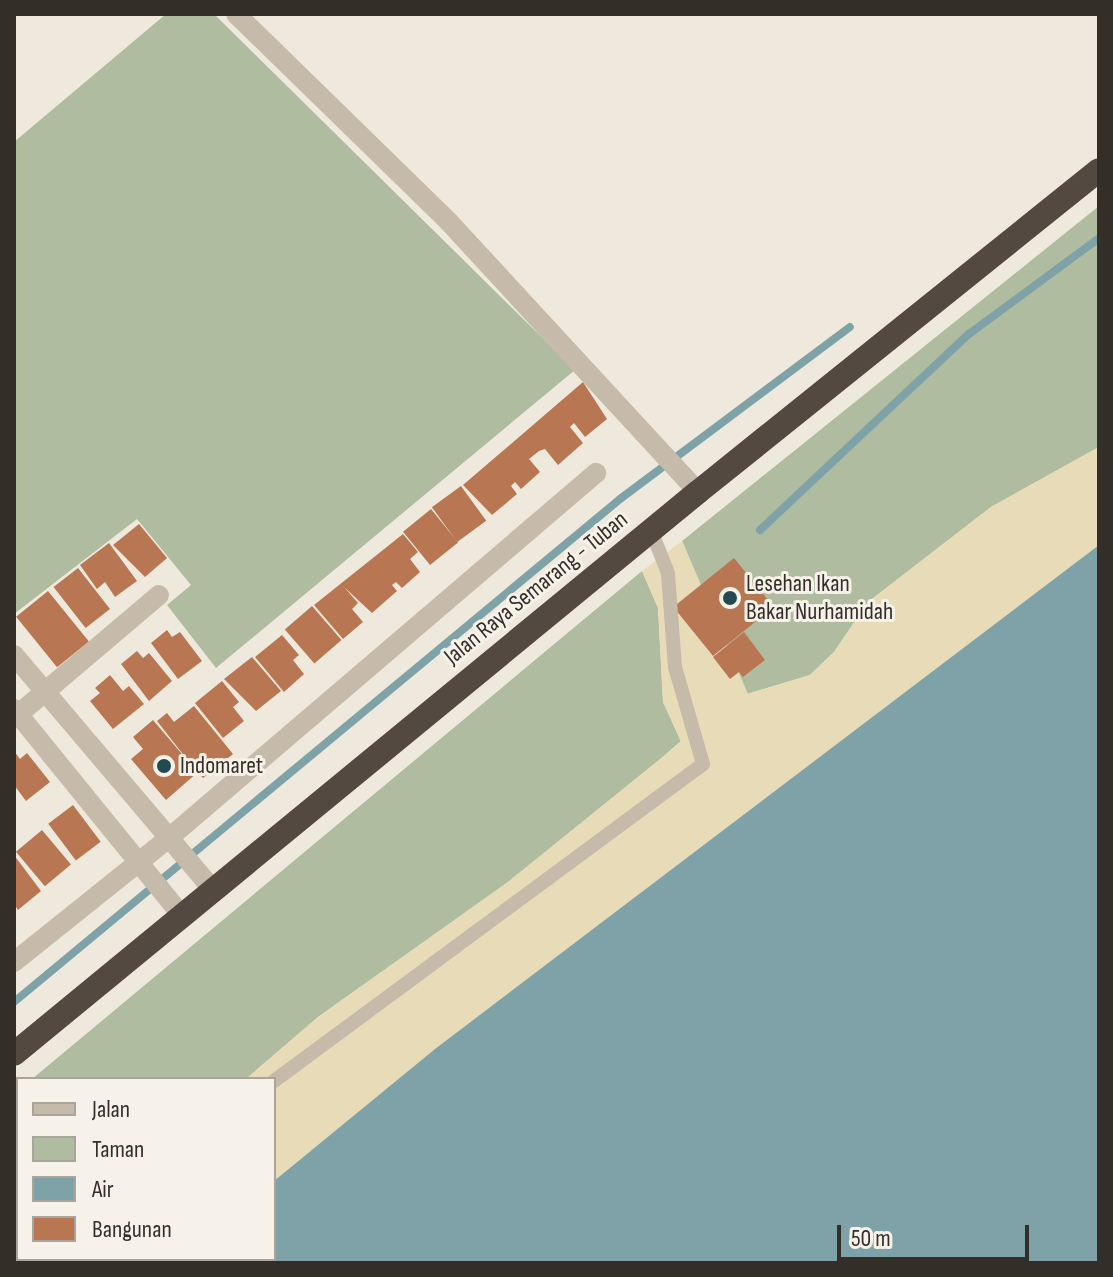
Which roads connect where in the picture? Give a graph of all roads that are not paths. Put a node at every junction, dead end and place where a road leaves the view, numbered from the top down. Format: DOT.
graph roads {
  1 [pos="236,14"];
  2 [pos="1099,170"];
  3 [pos="596,473"];
  4 [pos="692,484"];
  5 [pos="651,530"];
  6 [pos="159,595"];
  7 [pos="14,655"];
  8 [pos="45,692"];
  9 [pos="15,714"];
  10 [pos="174,844"];
  11 [pos="143,869"];
  12 [pos="208,884"];
  13 [pos="175,908"];
  14 [pos="14,962"];
  15 [pos="14,1054"];
  16 [pos="276,1080"];
  1 -- 4 [label="street"];
  2 -- 4 [label="highway, Jalan Raya Semarang - Tuban"];
  3 -- 10 [label="street"];
  4 -- 5 [label="highway, Jalan Raya Semarang - Tuban"];
  5 -- 12 [label="highway, Jalan Raya Semarang - Tuban"];
  5 -- 16 [label="lane"];
  6 -- 8 [label="street"];
  7 -- 8 [label="street"];
  8 -- 9 [label="street"];
  8 -- 10 [label="street"];
  9 -- 11 [label="street"];
  10 -- 11 [label="street"];
  10 -- 12 [label="street"];
  11 -- 13 [label="street"];
  11 -- 14 [label="street"];
  12 -- 13 [label="highway, Jalan Raya Semarang - Tuban"];
  13 -- 15 [label="highway, Jalan Raya Semarang - Tuban"];
}
